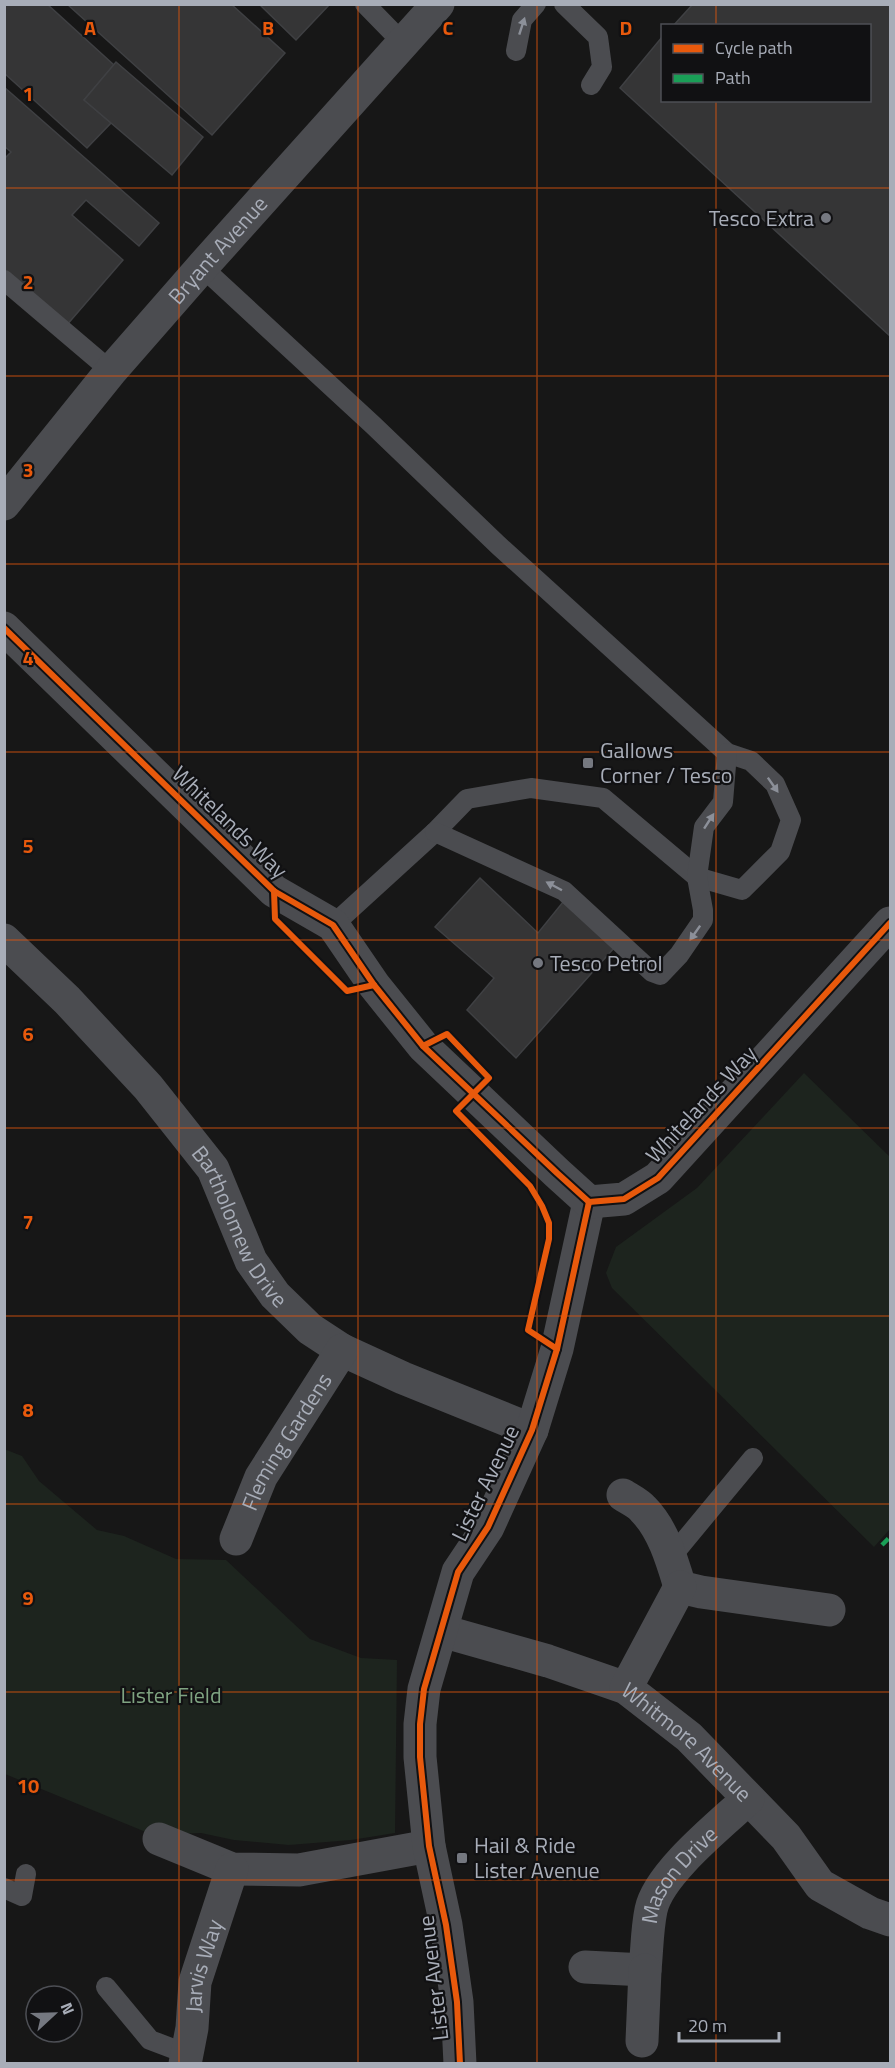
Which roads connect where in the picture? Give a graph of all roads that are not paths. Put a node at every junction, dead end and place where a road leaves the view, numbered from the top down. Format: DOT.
graph roads {
  1 [pos="365,4"];
  2 [pos="438,4"];
  3 [pos="536,4"];
  4 [pos="564,4"];
  5 [pos="403,43"];
  6 [pos="516,51"];
  7 [pos="591,85"];
  8 [pos="202,267"];
  9 [pos="4,280"];
  10 [pos="111,371"];
  11 [pos="4,504"];
  12 [pos="4,628"];
  13 [pos="727,753"];
  14 [pos="435,832"];
  15 [pos="697,877"];
  16 [pos="333,925"];
  17 [pos="889,928"];
  18 [pos="7,947"];
  19 [pos="589,1202"];
  20 [pos="342,1350"];
  21 [pos="532,1430"];
  22 [pos="753,1458"];
  23 [pos="623,1495"];
  24 [pos="236,1539"];
  25 [pos="676,1572"];
  26 [pos="829,1610"];
  27 [pos="442,1631"];
  28 [pos="626,1689"];
  29 [pos="748,1799"];
  30 [pos="159,1839"];
  31 [pos="429,1846"];
  32 [pos="232,1869"];
  33 [pos="26,1874"];
  34 [pos="4,1888"];
  35 [pos="891,1920"];
  36 [pos="585,1967"];
  37 [pos="645,1970"];
  38 [pos="106,1987"];
  39 [pos="642,2041"];
  40 [pos="187,2061"];
  41 [pos="460,2064"];
  1 -- 5 [label="lane"];
  2 -- 5 [label="street, Bryant Avenue"];
  6 -- 3 [label="lane, one-way"];
  4 -- 7 [label="lane"];
  5 -- 8 [label="street, Bryant Avenue"];
  8 -- 10 [label="street, Bryant Avenue"];
  8 -- 13 [label="lane"];
  9 -- 10 [label="lane"];
  10 -- 11 [label="street, Bryant Avenue"];
  12 -- 16 [label="street, Whitelands Way"];
  15 -- 13 [label="lane, one-way"];
  13 -- 15 [label="lane, one-way"];
  14 -- 15 [label="lane"];
  15 -- 14 [label="lane, one-way"];
  14 -- 16 [label="lane"];
  16 -- 19 [label="street, Whitelands Way"];
  17 -- 19 [label="street, Whitelands Way"];
  18 -- 20 [label="street, Bartholomew Drive"];
  19 -- 21 [label="street, Lister Avenue"];
  20 -- 21 [label="street, Bartholomew Drive"];
  20 -- 24 [label="street, Fleming Gardens"];
  21 -- 27 [label="street, Lister Avenue"];
  22 -- 25 [label="lane"];
  23 -- 25 [label="street"];
  25 -- 26 [label="street"];
  25 -- 28 [label="street"];
  27 -- 28 [label="street, Whitmore Avenue"];
  27 -- 31 [label="street, Lister Avenue"];
  28 -- 29 [label="street, Whitmore Avenue"];
  29 -- 35 [label="street, Whitmore Avenue"];
  29 -- 37 [label="street, Mason Drive"];
  30 -- 32 [label="street"];
  31 -- 32 [label="street"];
  31 -- 41 [label="street, Lister Avenue"];
  32 -- 40 [label="street, Jarvis Way"];
  33 -- 34 [label="lane"];
  36 -- 37 [label="street"];
  37 -- 39 [label="street, Mason Drive"];
  38 -- 40 [label="lane"];
}
